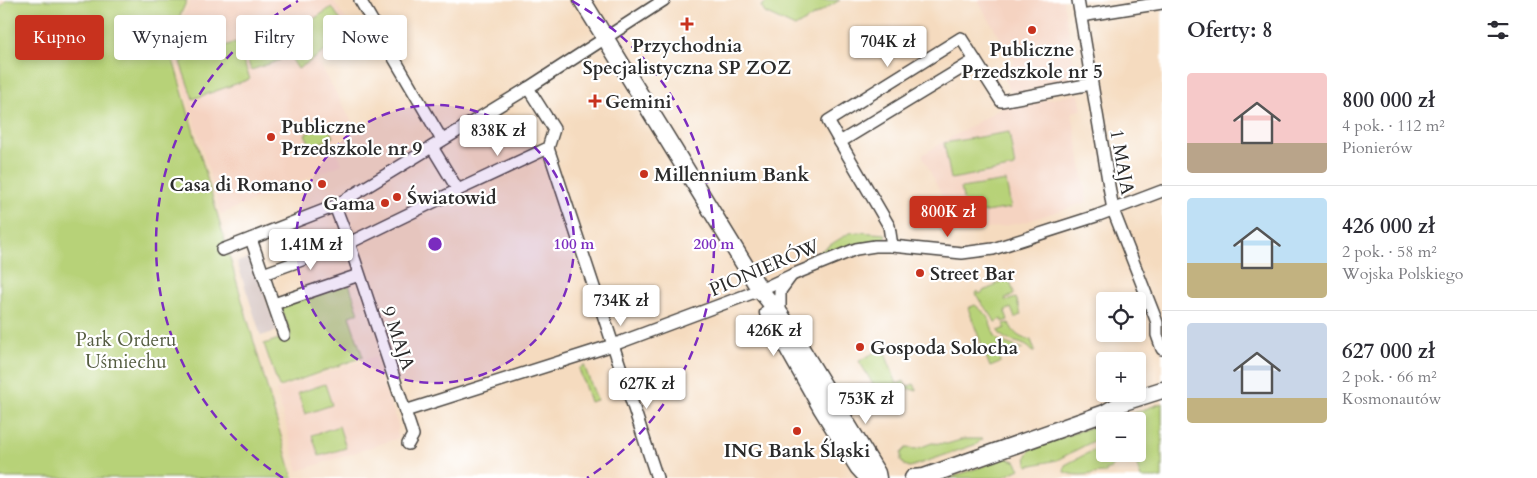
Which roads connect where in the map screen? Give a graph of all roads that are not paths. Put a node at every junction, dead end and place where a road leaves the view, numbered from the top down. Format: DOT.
graph roads {
  1 [pos="360,0"];
  2 [pos="582,0"];
  3 [pos="1078,0"];
  4 [pos="662,1"];
  5 [pos="1162,2"];
  6 [pos="1081,16"];
  7 [pos="605,37"];
  8 [pos="975,60"];
  9 [pos="1091,84"];
  10 [pos="528,88"];
  11 [pos="442,140"];
  12 [pos="840,142"];
  13 [pos="432,147"];
  14 [pos="548,148"];
  15 [pos="458,190"];
  16 [pos="1162,192"];
  17 [pos="335,206"];
  18 [pos="1113,210"];
  19 [pos="251,239"];
  20 [pos="349,243"];
  21 [pos="892,246"];
  22 [pos="222,250"];
  23 [pos="263,274"];
  24 [pos="360,275"];
  25 [pos="792,275"];
  26 [pos="760,290"];
  27 [pos="274,304"];
  28 [pos="780,314"];
  29 [pos="1160,326"];
  30 [pos="284,335"];
  31 [pos="613,345"];
  32 [pos="1162,349"];
  33 [pos="1162,390"];
  34 [pos="1162,402"];
  35 [pos="405,411"];
  36 [pos="1107,412"];
  37 [pos="1127,412"];
  38 [pos="1096,416"];
  39 [pos="408,444"];
  40 [pos="862,474"];
  41 [pos="656,478"];
  42 [pos="878,478"];
  43 [pos="913,478"];
  44 [pos="924,478"];
  1 -- 11 [label="street"];
  2 -- 7 [label="street"];
  3 -- 6 [label="street, 1 MAJA"];
  4 -- 7 [label="street"];
  5 -- 6 [label="street"];
  6 -- 9 [label="street, 1 MAJA"];
  7 -- 10 [label="street"];
  7 -- 26 [label="street"];
  8 -- 9 [label="street"];
  8 -- 12 [label="street"];
  8 -- 12 [label="street"];
  9 -- 18 [label="street, 1 MAJA"];
  10 -- 11 [label="street"];
  10 -- 14 [label="street"];
  11 -- 13 [label="street"];
  12 -- 21 [label="street"];
  13 -- 15 [label="street"];
  13 -- 17 [label="street"];
  14 -- 15 [label="street"];
  14 -- 31 [label="street"];
  15 -- 20 [label="street"];
  16 -- 18 [label="street, PIONIERÓW"];
  17 -- 19 [label="street"];
  17 -- 20 [label="street, 9 MAJA"];
  18 -- 21 [label="street, PIONIERÓW"];
  18 -- 29 [label="street, 1 MAJA"];
  19 -- 22 [label="street"];
  19 -- 23 [label="street"];
  20 -- 23 [label="street"];
  20 -- 24 [label="street, 9 MAJA"];
  21 -- 25 [label="street, PIONIERÓW"];
  23 -- 27 [label="street"];
  24 -- 27 [label="street"];
  24 -- 35 [label="street, 9 MAJA"];
  25 -- 26 [label="street, PIONIERÓW"];
  25 -- 28 [label="street"];
  26 -- 28 [label="street"];
  26 -- 31 [label="street, PIONIERÓW"];
  26 -- 40 [label="street"];
  27 -- 30 [label="street"];
  28 -- 42 [label="street"];
  29 -- 32 [label="street, 1 MAJA"];
  31 -- 35 [label="street, PIONIERÓW"];
  31 -- 41 [label="street"];
  33 -- 36 [label="street"];
  34 -- 37 [label="street"];
  35 -- 39 [label="street, 9 MAJA"];
  38 -- 44 [label="street"];
  43 -- 44 [label="street"];
}
